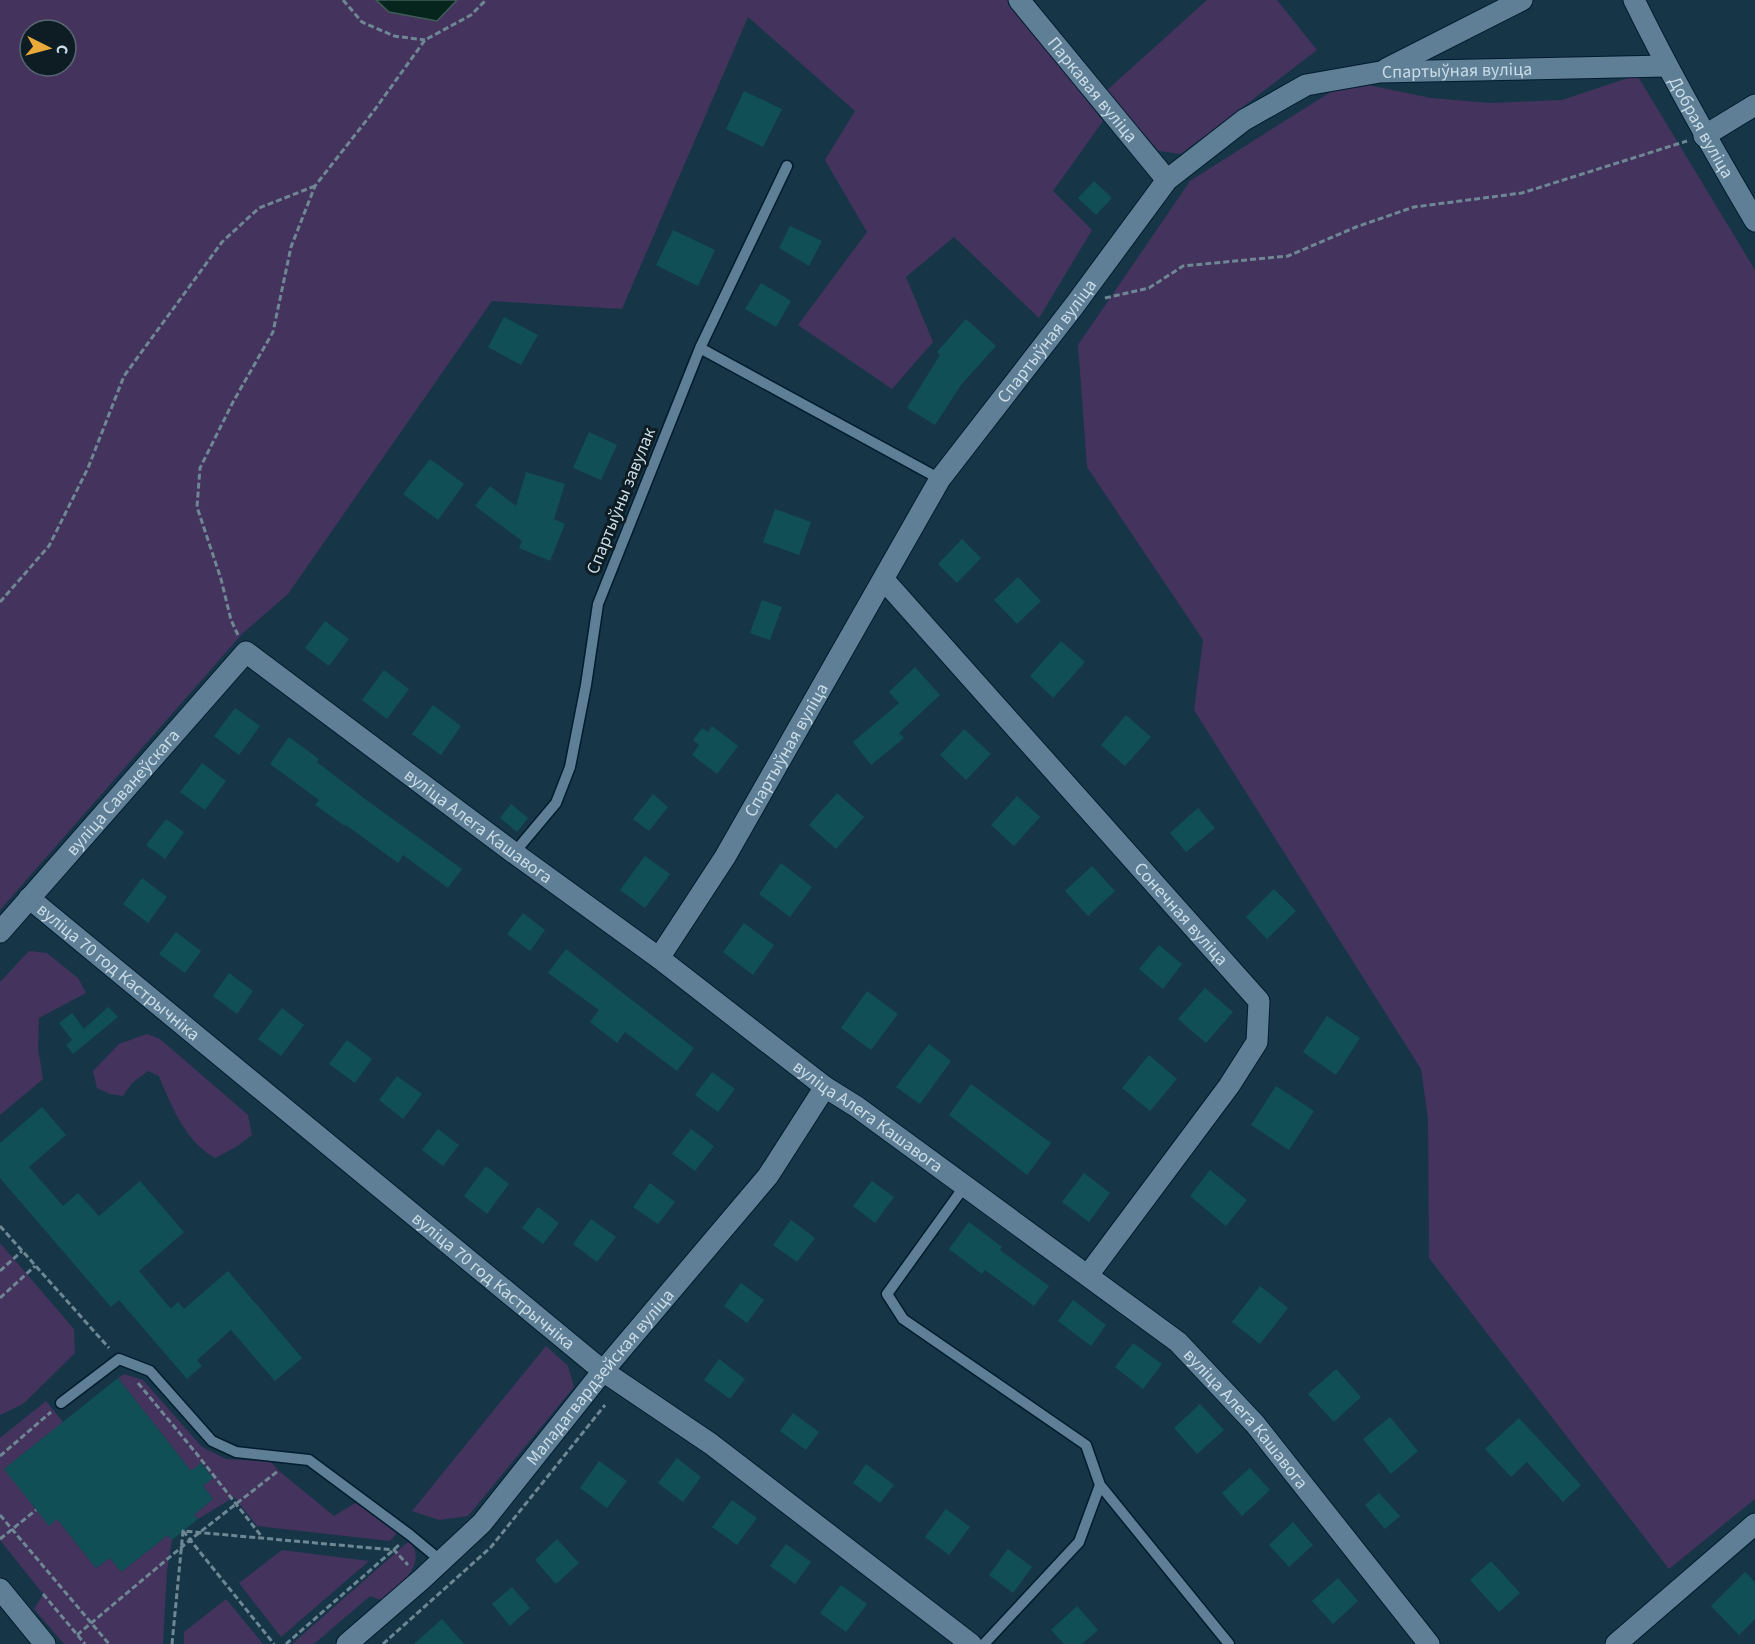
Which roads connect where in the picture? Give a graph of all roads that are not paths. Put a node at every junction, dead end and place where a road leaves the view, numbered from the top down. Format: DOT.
graph roads {
  1 [pos="1019,0"];
  2 [pos="1522,0"];
  3 [pos="1634,0"];
  4 [pos="1666,66"];
  5 [pos="1380,72"];
  6 [pos="1755,105"];
  7 [pos="1704,136"];
  8 [pos="787,166"];
  9 [pos="1167,180"];
  10 [pos="1755,221"];
  11 [pos="700,348"];
  12 [pos="940,480"];
  13 [pos="884,580"];
  14 [pos="246,651"];
  15 [pos="514,853"];
  16 [pos="29,898"];
  17 [pos="0,932"];
  18 [pos="659,958"];
  19 [pos="825,1087"];
  20 [pos="963,1187"];
  21 [pos="1088,1275"];
  22 [pos="603,1371"];
  23 [pos="61,1403"];
  24 [pos="1100,1485"];
  25 [pos="1755,1524"];
  26 [pos="440,1560"];
  27 [pos="0,1589"];
  28 [pos="45,1644"];
  29 [pos="347,1644"];
  30 [pos="971,1644"];
  31 [pos="984,1644"];
  32 [pos="1229,1644"];
  33 [pos="1429,1644"];
  34 [pos="1616,1644"];
  1 -- 9 [label="street, Паркавая вуліца"];
  2 -- 5 [label="street"];
  3 -- 4 [label="street, Добрая вуліца"];
  4 -- 5 [label="street, Спартыўная вуліца"];
  4 -- 7 [label="street, Добрая вуліца"];
  5 -- 9 [label="street, Спартыўная вуліца"];
  6 -- 7 [label="street"];
  7 -- 10 [label="street, Добрая вуліца"];
  8 -- 11 [label="lane, Спартыўны завулак"];
  9 -- 12 [label="street, Спартыўная вуліца"];
  11 -- 12 [label="lane"];
  11 -- 15 [label="lane, Спартыўны завулак"];
  12 -- 13 [label="street, Спартыўная вуліца"];
  13 -- 18 [label="street, Спартыўная вуліца"];
  13 -- 21 [label="street, Сонечная вуліца"];
  14 -- 15 [label="street, вуліца Алега Кашавога"];
  14 -- 16 [label="street, вуліца Саванеўскага"];
  15 -- 18 [label="street, вуліца Алега Кашавога"];
  16 -- 17 [label="street, вуліца Саванеўскага"];
  16 -- 22 [label="street, вуліца 70 год Кастрычніка"];
  18 -- 19 [label="street, вуліца Алега Кашавога"];
  19 -- 20 [label="street, вуліца Алега Кашавога"];
  19 -- 22 [label="street, Маладагвардзейская вуліца"];
  20 -- 21 [label="street, вуліца Алега Кашавога"];
  20 -- 24 [label="lane"];
  21 -- 33 [label="street, вуліца Алега Кашавога"];
  22 -- 26 [label="street, Маладагвардзейская вуліца"];
  22 -- 30 [label="street, вуліца 70 год Кастрычніка"];
  23 -- 26 [label="lane"];
  24 -- 31 [label="lane"];
  24 -- 32 [label="lane"];
  25 -- 34 [label="street"];
  26 -- 29 [label="street, Маладагвардзейская вуліца"];
  27 -- 28 [label="street"];
}
